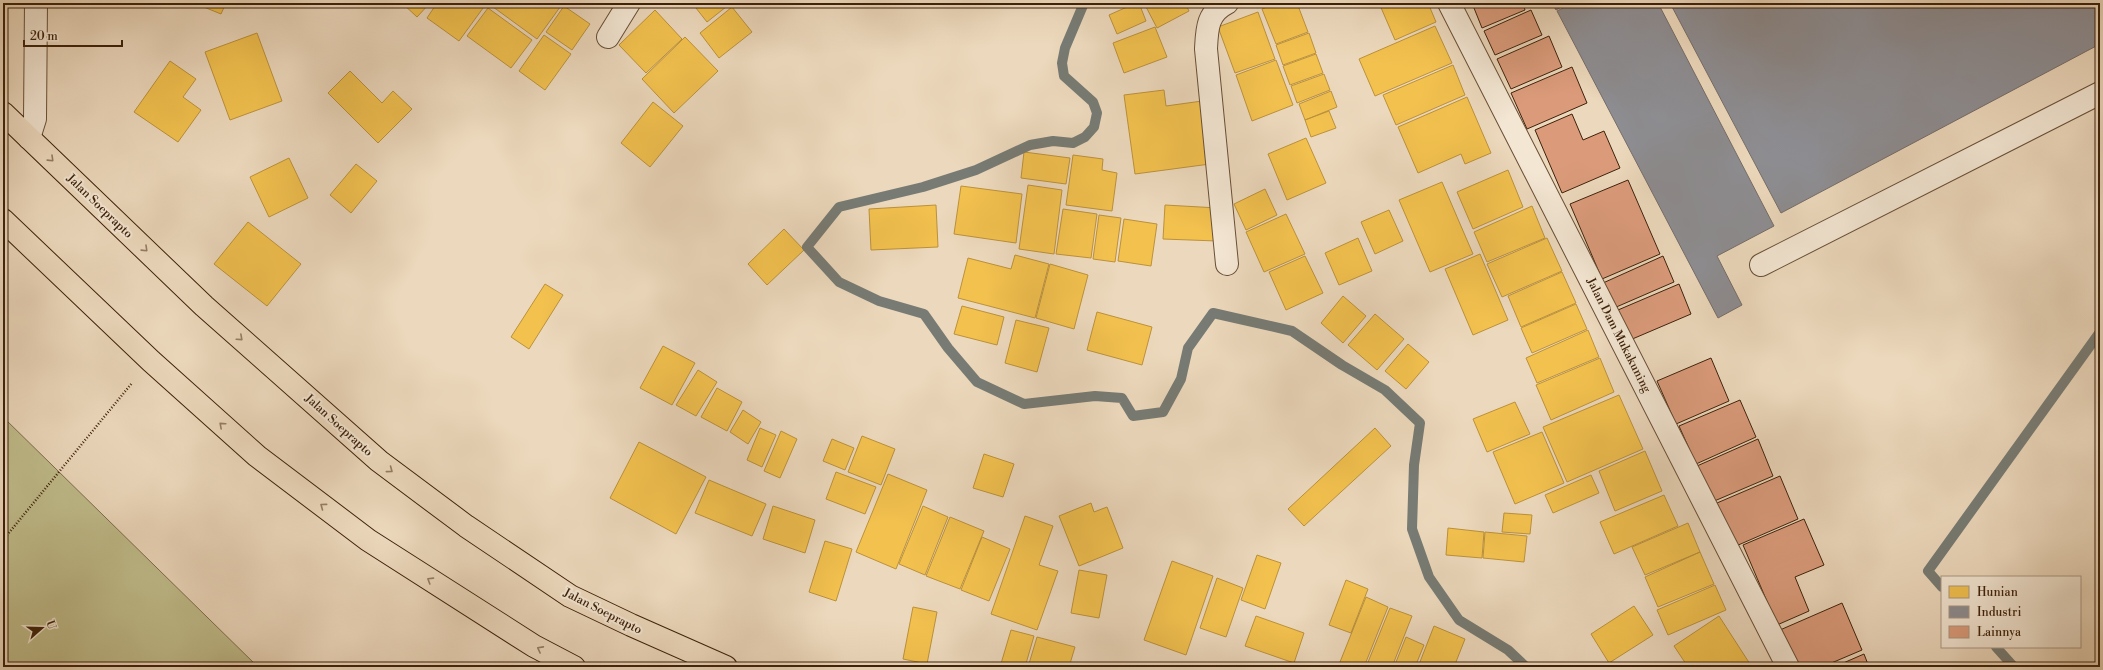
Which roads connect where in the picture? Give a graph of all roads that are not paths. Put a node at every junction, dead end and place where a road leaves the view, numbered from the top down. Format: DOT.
graph roads {
  1 [pos="36,3"];
  2 [pos="629,3"];
  3 [pos="1226,3"];
  4 [pos="1450,3"];
  5 [pos="608,37"];
  6 [pos="2100,93"];
  7 [pos="3,113"];
  8 [pos="29,138"];
  9 [pos="3,220"];
  10 [pos="1227,264"];
  11 [pos="1761,265"];
  12 [pos="574,667"];
  13 [pos="726,667"];
  14 [pos="1788,667"];
  1 -- 8 [label="street"];
  2 -- 5 [label="street"];
  3 -- 10 [label="street"];
  4 -- 14 [label="street, Jalan Dam Mukakuning"];
  6 -- 11 [label="street"];
  7 -- 8 [label="highway, Jalan Soeprapto"];
  8 -- 13 [label="highway, Jalan Soeprapto, one-way"];
  12 -- 9 [label="highway, one-way"];
}
